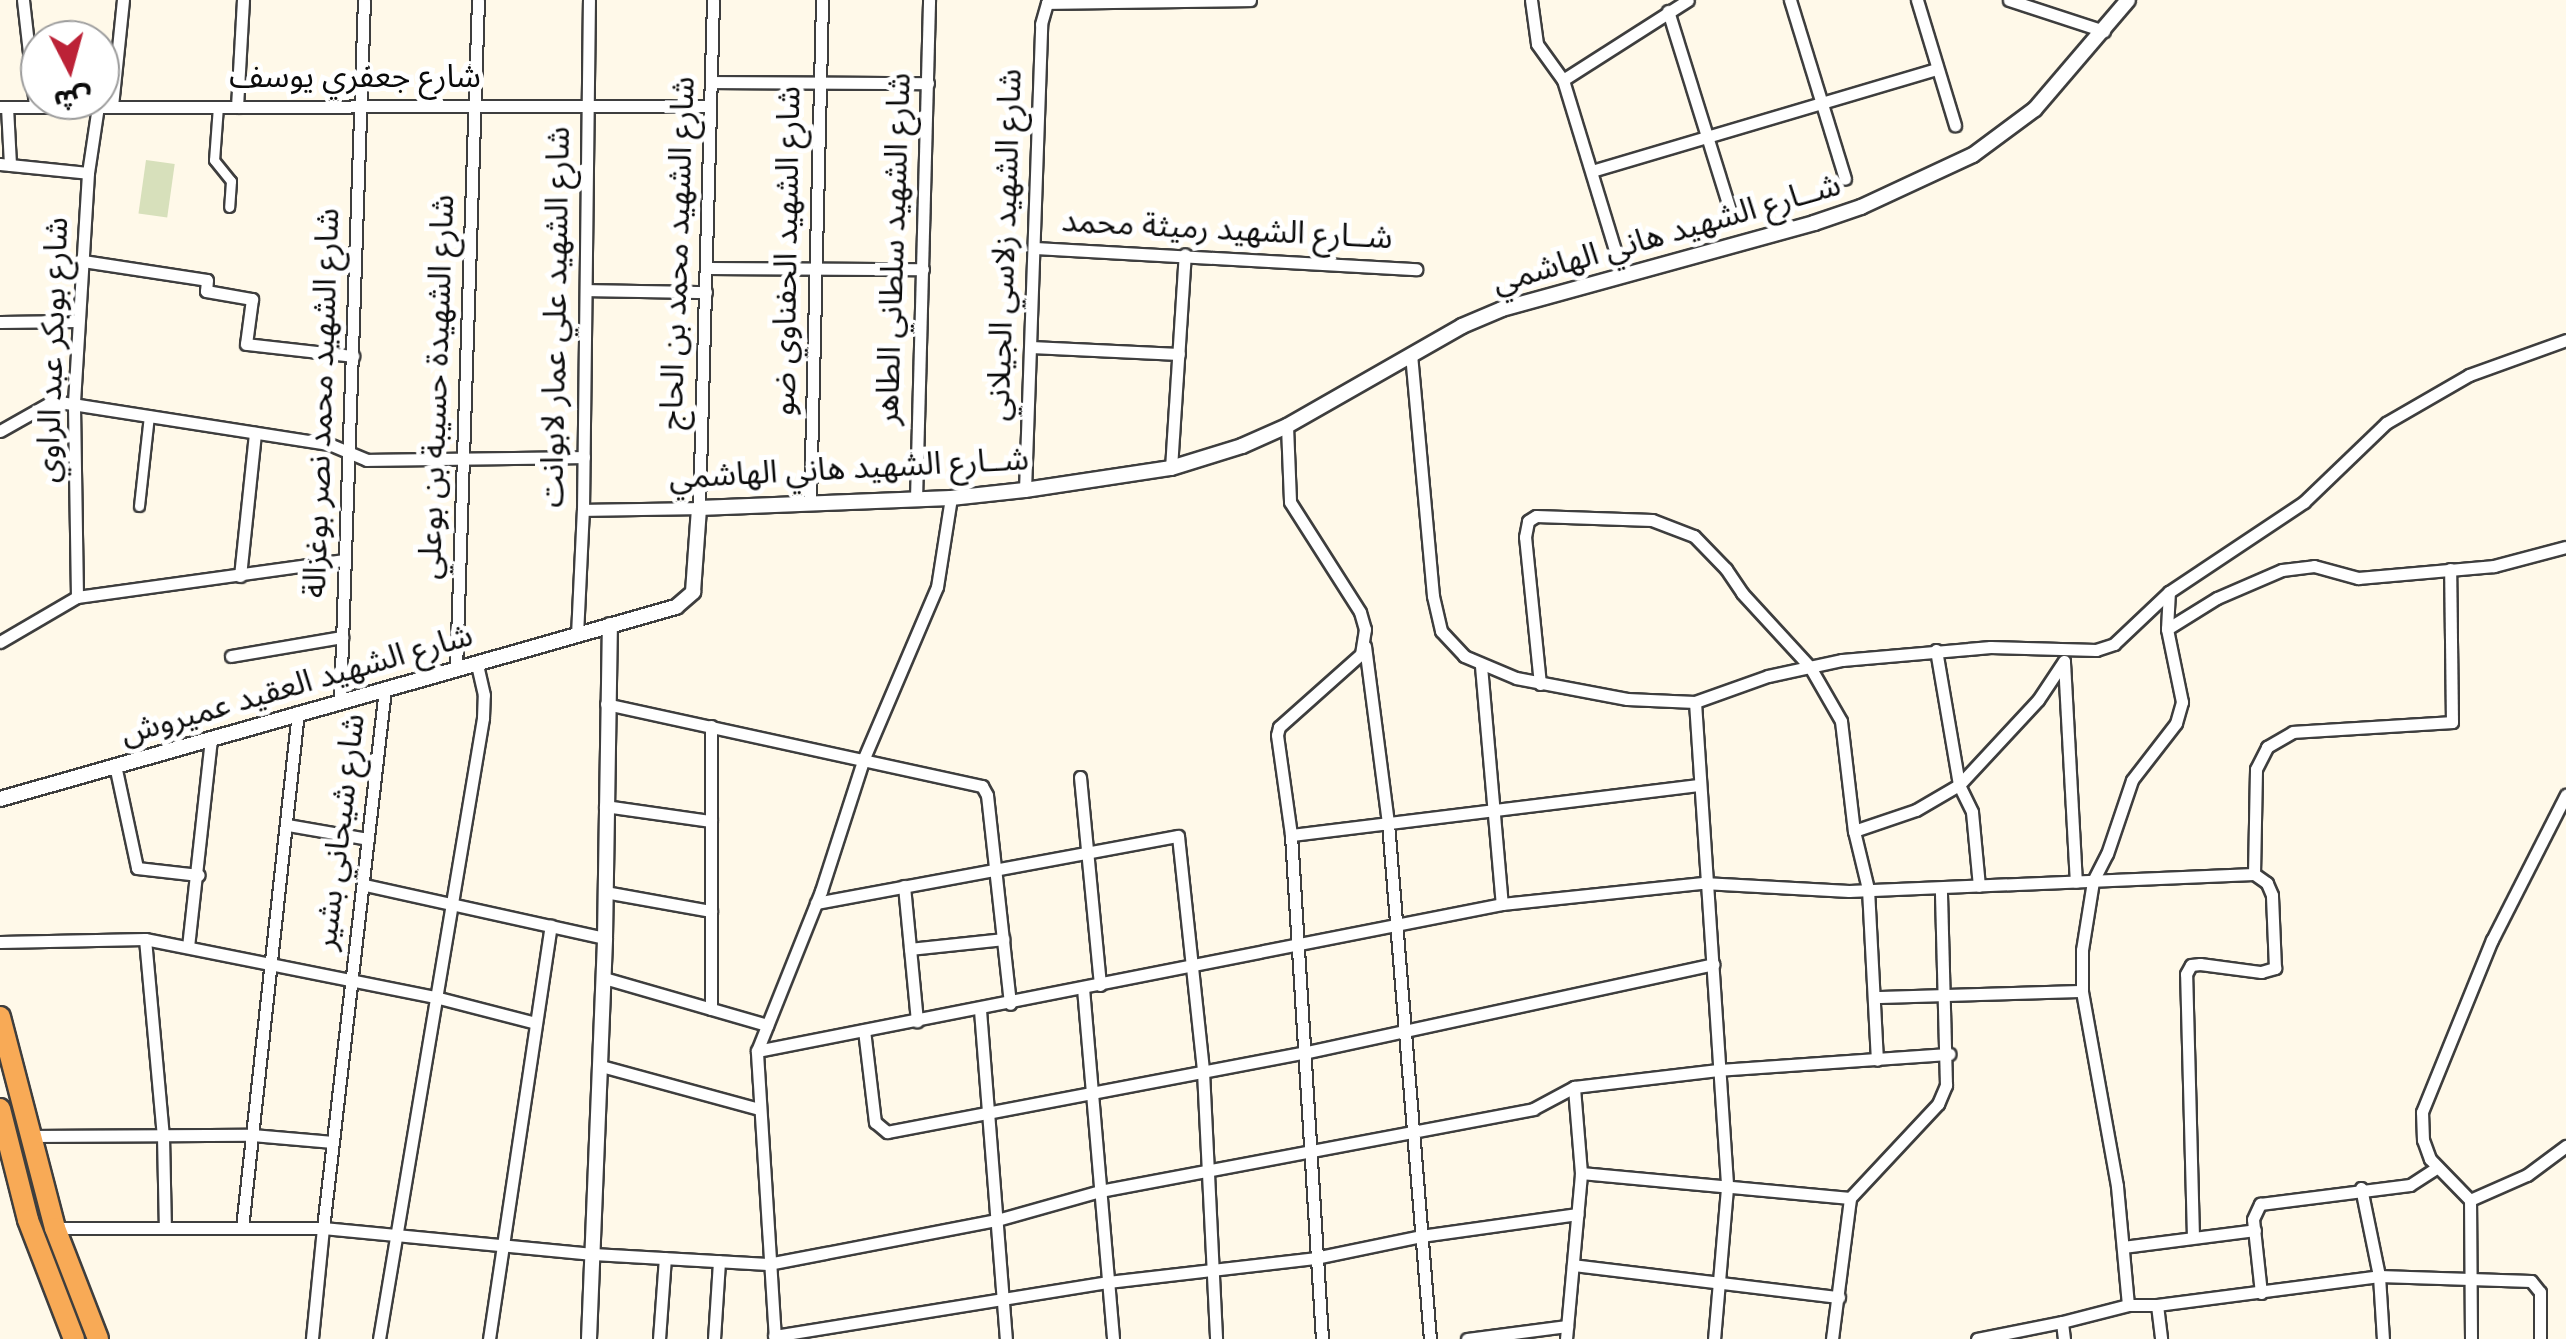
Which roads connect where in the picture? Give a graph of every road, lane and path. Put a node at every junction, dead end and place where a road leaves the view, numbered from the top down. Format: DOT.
graph roads {
  1 [pos="244,0"];
  2 [pos="364,0"];
  3 [pos="478,0"];
  4 [pos="588,0"];
  5 [pos="713,0"];
  6 [pos="822,0"];
  7 [pos="929,0"];
  8 [pos="1250,0"];
  9 [pos="1531,0"];
  10 [pos="1688,0"];
  11 [pos="1790,0"];
  12 [pos="1917,0"];
  13 [pos="2008,0"];
  14 [pos="2128,0"];
  15 [pos="1046,2"];
  16 [pos="1668,11"];
  17 [pos="2104,31"];
  18 [pos="1936,69"];
  19 [pos="1563,80"];
  20 [pos="710,82"];
  21 [pos="820,84"];
  22 [pos="928,84"];
  23 [pos="1821,103"];
  24 [pos="120,106"];
  25 [pos="218,106"];
  26 [pos="360,106"];
  27 [pos="475,106"];
  28 [pos="587,106"];
  29 [pos="710,106"];
  30 [pos="4,107"];
  31 [pos="237,107"];
  32 [pos="101,120"];
  33 [pos="1955,125"];
  34 [pos="1709,136"];
  35 [pos="5,164"];
  36 [pos="1592,171"];
  37 [pos="88,173"];
  38 [pos="1845,179"];
  39 [pos="229,207"];
  40 [pos="1732,216"];
  41 [pos="1035,248"];
  42 [pos="1185,254"];
  43 [pos="83,261"];
  44 [pos="707,268"];
  45 [pos="815,268"];
  46 [pos="923,269"];
  47 [pos="1416,269"];
  48 [pos="1622,273"];
  49 [pos="586,290"];
  50 [pos="706,292"];
  51 [pos="78,321"];
  52 [pos="0,322"];
  53 [pos="2566,340"];
  54 [pos="1030,348"];
  55 [pos="1179,354"];
  56 [pos="1411,354"];
  57 [pos="353,356"];
  58 [pos="74,402"];
  59 [pos="149,416"];
  60 [pos="1288,426"];
  61 [pos="0,431"];
  62 [pos="255,433"];
  63 [pos="349,454"];
  64 [pos="584,457"];
  65 [pos="464,458"];
  66 [pos="1171,468"];
  67 [pos="1025,490"];
  68 [pos="952,498"];
  69 [pos="916,499"];
  70 [pos="810,503"];
  71 [pos="139,506"];
  72 [pos="699,508"];
  73 [pos="583,510"];
  74 [pos="2566,547"];
  75 [pos="344,560"];
  76 [pos="2450,569"];
  77 [pos="240,576"];
  78 [pos="2168,592"];
  79 [pos="77,598"];
  80 [pos="610,625"];
  81 [pos="2167,629"];
  82 [pos="577,635"];
  83 [pos="342,637"];
  84 [pos="0,642"];
  85 [pos="1365,642"];
  86 [pos="1936,650"];
  87 [pos="2064,655"];
  88 [pos="231,656"];
  89 [pos="478,664"];
  90 [pos="1481,666"];
  91 [pos="1810,667"];
  92 [pos="456,670"];
  93 [pos="1540,684"];
  94 [pos="385,689"];
  95 [pos="340,701"];
  96 [pos="1694,702"];
  97 [pos="606,704"];
  98 [pos="298,712"];
  99 [pos="711,726"];
  100 [pos="211,737"];
  101 [pos="864,758"];
  102 [pos="114,765"];
  103 [pos="1080,777"];
  104 [pos="1698,784"];
  105 [pos="1958,785"];
  106 [pos="2566,795"];
  107 [pos="0,799"];
  108 [pos="605,806"];
  109 [pos="1491,810"];
  110 [pos="711,821"];
  111 [pos="1388,823"];
  112 [pos="288,825"];
  113 [pos="1854,830"];
  114 [pos="1291,835"];
  115 [pos="368,840"];
  116 [pos="1088,850"];
  117 [pos="996,869"];
  118 [pos="2254,874"];
  119 [pos="198,875"];
  120 [pos="2092,881"];
  121 [pos="2076,882"];
  122 [pos="1703,883"];
  123 [pos="365,885"];
  124 [pos="904,886"];
  125 [pos="1979,886"];
  126 [pos="1868,889"];
  127 [pos="1941,889"];
  128 [pos="605,892"];
  129 [pos="816,903"];
  130 [pos="1502,904"];
  131 [pos="455,905"];
  132 [pos="711,911"];
  133 [pos="1396,922"];
  134 [pos="550,926"];
  135 [pos="605,938"];
  136 [pos="145,939"];
  137 [pos="1003,939"];
  138 [pos="0,942"];
  139 [pos="1297,942"];
  140 [pos="188,947"];
  141 [pos="910,950"];
  142 [pos="271,962"];
  143 [pos="1713,964"];
  144 [pos="1193,965"];
  145 [pos="604,978"];
  146 [pos="351,980"];
  147 [pos="1100,984"];
  148 [pos="1083,988"];
  149 [pos="2082,991"];
  150 [pos="1947,996"];
  151 [pos="1877,997"];
  152 [pos="438,998"];
  153 [pos="1010,1004"];
  154 [pos="711,1009"];
  155 [pos="980,1010"];
  156 [pos="0,1017"];
  157 [pos="917,1021"];
  158 [pos="536,1022"];
  159 [pos="767,1025"];
  160 [pos="864,1030"];
  161 [pos="1406,1031"];
  162 [pos="757,1051"];
  163 [pos="1303,1053"];
  164 [pos="1949,1054"];
  165 [pos="1877,1060"];
  166 [pos="600,1066"];
  167 [pos="1718,1070"];
  168 [pos="1203,1071"];
  169 [pos="1574,1087"];
  170 [pos="1092,1092"];
  171 [pos="760,1108"];
  172 [pos="988,1112"];
  173 [pos="1,1120"];
  174 [pos="1414,1131"];
  175 [pos="31,1136"];
  176 [pos="163,1136"];
  177 [pos="252,1136"];
  178 [pos="333,1142"];
  179 [pos="2566,1146"];
  180 [pos="1308,1150"];
  181 [pos="2436,1168"];
  182 [pos="1208,1170"];
  183 [pos="1580,1173"];
  184 [pos="1727,1188"];
  185 [pos="2361,1188"];
  186 [pos="1100,1191"];
  187 [pos="1850,1198"];
  188 [pos="2470,1200"];
  189 [pos="1577,1214"];
  190 [pos="996,1220"];
  191 [pos="55,1228"];
  192 [pos="164,1228"];
  193 [pos="242,1228"];
  194 [pos="323,1228"];
  195 [pos="2255,1230"];
  196 [pos="400,1232"];
  197 [pos="1421,1236"];
  198 [pos="2193,1237"];
  199 [pos="503,1244"];
  200 [pos="2123,1246"];
  201 [pos="593,1254"];
  202 [pos="665,1258"];
  203 [pos="1316,1258"];
  204 [pos="718,1262"];
  205 [pos="768,1264"];
  206 [pos="1573,1265"];
  207 [pos="1212,1270"];
  208 [pos="2379,1276"];
  209 [pos="2472,1276"];
  210 [pos="1720,1281"];
  211 [pos="1108,1282"];
  212 [pos="2261,1293"];
  213 [pos="1839,1297"];
  214 [pos="1003,1302"];
  215 [pos="2128,1304"];
  216 [pos="2158,1305"];
  217 [pos="2056,1323"];
  218 [pos="1567,1332"];
  219 [pos="774,1338"];
  220 [pos="74,1339"];
  221 [pos="98,1339"];
  222 [pos="312,1339"];
  223 [pos="380,1339"];
  224 [pos="490,1339"];
  225 [pos="589,1339"];
  226 [pos="659,1339"];
  227 [pos="714,1339"];
  228 [pos="1006,1339"];
  229 [pos="1113,1339"];
  230 [pos="1216,1339"];
  231 [pos="1322,1339"];
  232 [pos="1430,1339"];
  233 [pos="1467,1339"];
  234 [pos="1714,1339"];
  235 [pos="1832,1339"];
  236 [pos="1978,1339"];
  237 [pos="2033,1339"];
  238 [pos="2064,1339"];
  239 [pos="2161,1339"];
  240 [pos="2383,1339"];
  241 [pos="2471,1339"];
  242 [pos="2540,1339"];
  1 -- 31 [label="street"];
  2 -- 26 [label="street, شارع الشهيد محمد نصر بوغزالة"];
  3 -- 27 [label="street, شارع الشهيدة حسيبة بن بوعلي"];
  4 -- 28 [label="street, شارع الشهيد علي عمار لابوانت"];
  5 -- 20 [label="street, شارع الشهيد محمد بن الحاج"];
  6 -- 21 [label="street, شارع الشهيد الحفناوي ضو"];
  7 -- 22 [label="street, شارع الشهيد سلطاني الطاهر"];
  8 -- 15 [label="street"];
  9 -- 19 [label="street"];
  10 -- 16 [label="street"];
  11 -- 23 [label="street"];
  12 -- 18 [label="street"];
  13 -- 17 [label="street"];
  14 -- 17 [label="street, شــارع الشهيد هاني الهاشمي"];
  15 -- 41 [label="street, شارع الشهيد زلاسي الجيلاني"];
  16 -- 19 [label="street"];
  16 -- 34 [label="street"];
  17 -- 48 [label="street, شــارع الشهيد هاني الهاشمي"];
  18 -- 23 [label="street"];
  18 -- 33 [label="street"];
  19 -- 36 [label="street"];
  20 -- 21 [label="street"];
  20 -- 29 [label="street, شارع الشهيد محمد بن الحاج"];
  21 -- 22 [label="street"];
  21 -- 45 [label="street, شارع الشهيد الحفناوي ضو"];
  22 -- 46 [label="street, شارع الشهيد سلطاني الطاهر"];
  23 -- 34 [label="street"];
  23 -- 38 [label="street"];
  24 -- 25 [label="street, شارع جعفري يوسف"];
  25 -- 31 [label="street, شارع جعفري يوسف"];
  25 -- 39 [label="street"];
  26 -- 27 [label="street, شارع جعفري يوسف"];
  26 -- 31 [label="street, شارع جعفري يوسف"];
  26 -- 57 [label="street, شارع الشهيد محمد نصر بوغزالة"];
  27 -- 28 [label="street, شارع جعفري يوسف"];
  27 -- 65 [label="street, شارع الشهيدة حسيبة بن بوعلي"];
  28 -- 29 [label="street, شارع جعفري يوسف"];
  28 -- 49 [label="street, شارع الشهيد علي عمار لابوانت"];
  29 -- 44 [label="street, شارع الشهيد محمد بن الحاج"];
  30 -- 35 [label="street"];
  32 -- 37 [label="street, شارع بوبكر عبد الراوي"];
  34 -- 36 [label="street"];
  34 -- 40 [label="street"];
  35 -- 37 [label="street"];
  36 -- 48 [label="street"];
  37 -- 43 [label="street, شارع بوبكر عبد الراوي"];
  41 -- 42 [label="street, شــارع الشهيد رميثة محمد"];
  41 -- 54 [label="street, شارع الشهيد زلاسي الجيلاني"];
  42 -- 47 [label="street, شــارع الشهيد رميثة محمد"];
  42 -- 55 [label="street"];
  43 -- 51 [label="street, شارع بوبكر عبد الراوي"];
  43 -- 57 [label="street"];
  44 -- 45 [label="street"];
  44 -- 50 [label="street, شارع الشهيد محمد بن الحاج"];
  45 -- 46 [label="street"];
  45 -- 70 [label="street, شارع الشهيد الحفناوي ضو"];
  46 -- 69 [label="street, شارع الشهيد سلطاني الطاهر"];
  48 -- 56 [label="street, شــارع الشهيد هاني الهاشمي"];
  49 -- 50 [label="street"];
  49 -- 64 [label="street, شارع الشهيد علي عمار لابوانت"];
  50 -- 72 [label="street, شارع الشهيد محمد بن الحاج"];
  51 -- 52 [label="street"];
  51 -- 58 [label="street, شارع بوبكر عبد الراوي"];
  53 -- 78 [label="street"];
  54 -- 55 [label="street"];
  54 -- 67 [label="street, شارع الشهيد زلاسي الجيلاني"];
  55 -- 66 [label="street"];
  56 -- 60 [label="street, شــارع الشهيد هاني الهاشمي"];
  56 -- 90 [label="street"];
  57 -- 63 [label="street, شارع الشهيد محمد نصر بوغزالة"];
  58 -- 59 [label="street"];
  58 -- 61 [label="street"];
  58 -- 79 [label="street, شارع بوبكر عبد الراوي"];
  59 -- 62 [label="street"];
  59 -- 71 [label="street"];
  60 -- 66 [label="street, شــارع الشهيد هاني الهاشمي"];
  60 -- 85 [label="street"];
  62 -- 63 [label="street"];
  62 -- 77 [label="street"];
  63 -- 65 [label="street"];
  63 -- 75 [label="street, شارع الشهيد محمد نصر بوغزالة"];
  64 -- 65 [label="street"];
  64 -- 73 [label="street, شارع الشهيد علي عمار لابوانت"];
  65 -- 92 [label="street, شارع الشهيدة حسيبة بن بوعلي"];
  66 -- 67 [label="street, شــارع الشهيد هاني الهاشمي"];
  67 -- 68 [label="street, شــارع الشهيد هاني الهاشمي"];
  68 -- 69 [label="street, شــارع الشهيد هاني الهاشمي"];
  68 -- 101 [label="street"];
  69 -- 70 [label="street, شــارع الشهيد هاني الهاشمي"];
  70 -- 72 [label="street, شــارع الشهيد هاني الهاشمي"];
  72 -- 73 [label="street, شــارع الشهيد هاني الهاشمي"];
  72 -- 80 [label="street, شارع الشهيد العقيد عميروش"];
  73 -- 82 [label="street, شارع الشهيد علي عمار لابوانت"];
  74 -- 76 [label="street"];
  75 -- 77 [label="street"];
  75 -- 83 [label="street, شارع الشهيد محمد نصر بوغزالة"];
  76 -- 81 [label="street"];
  76 -- 118 [label="street"];
  77 -- 79 [label="street"];
  78 -- 81 [label="street"];
  78 -- 87 [label="street"];
  79 -- 84 [label="street"];
  80 -- 82 [label="street, شارع الشهيد العقيد عميروش"];
  80 -- 97 [label="street"];
  81 -- 120 [label="street"];
  82 -- 89 [label="street, شارع الشهيد العقيد عميروش"];
  83 -- 88 [label="street"];
  83 -- 95 [label="street, شارع الشهيد محمد نصر بوغزالة"];
  85 -- 111 [label="street"];
  85 -- 114 [label="street"];
  86 -- 87 [label="street"];
  86 -- 91 [label="street"];
  86 -- 105 [label="street"];
  87 -- 105 [label="street"];
  87 -- 121 [label="street"];
  89 -- 92 [label="street, شارع الشهيد العقيد عميروش"];
  89 -- 131 [label="street"];
  90 -- 93 [label="street"];
  90 -- 109 [label="street"];
  91 -- 93 [label="street"];
  91 -- 96 [label="street"];
  91 -- 113 [label="street"];
  92 -- 94 [label="street, شارع الشهيد العقيد عميروش"];
  93 -- 96 [label="street"];
  94 -- 95 [label="street, شارع الشهيد العقيد عميروش"];
  94 -- 115 [label="street, شارع شيحاني بشير"];
  95 -- 98 [label="street, شارع الشهيد العقيد عميروش"];
  96 -- 104 [label="street"];
  97 -- 99 [label="street"];
  97 -- 108 [label="street"];
  98 -- 100 [label="street, شارع الشهيد العقيد عميروش"];
  98 -- 112 [label="street"];
  99 -- 101 [label="street"];
  99 -- 110 [label="street"];
  100 -- 102 [label="street, شارع الشهيد العقيد عميروش"];
  100 -- 119 [label="street"];
  101 -- 117 [label="street"];
  101 -- 129 [label="street"];
  102 -- 107 [label="street, شارع الشهيد العقيد عميروش"];
  102 -- 119 [label="street"];
  103 -- 116 [label="street"];
  104 -- 109 [label="street"];
  104 -- 122 [label="street"];
  105 -- 113 [label="street"];
  105 -- 125 [label="street"];
  106 -- 181 [label="street"];
  108 -- 110 [label="street"];
  108 -- 128 [label="street"];
  109 -- 111 [label="street"];
  109 -- 130 [label="street"];
  110 -- 132 [label="street"];
  111 -- 114 [label="street"];
  111 -- 133 [label="street"];
  112 -- 115 [label="street"];
  112 -- 142 [label="street"];
  113 -- 126 [label="street"];
  114 -- 139 [label="street"];
  115 -- 123 [label="street, شارع شيحاني بشير"];
  116 -- 117 [label="street"];
  116 -- 144 [label="street"];
  116 -- 147 [label="street"];
  117 -- 124 [label="street"];
  117 -- 137 [label="street"];
  118 -- 120 [label="street"];
  118 -- 198 [label="street"];
  119 -- 140 [label="street"];
  120 -- 121 [label="street"];
  120 -- 149 [label="street"];
  121 -- 125 [label="street"];
  122 -- 126 [label="street"];
  122 -- 130 [label="street"];
  122 -- 143 [label="street"];
  123 -- 131 [label="street"];
  123 -- 146 [label="street, شارع شيحاني بشير"];
  124 -- 129 [label="street"];
  124 -- 141 [label="street"];
  125 -- 127 [label="street"];
  126 -- 127 [label="street"];
  126 -- 151 [label="street"];
  127 -- 150 [label="street"];
  128 -- 132 [label="street"];
  128 -- 135 [label="street"];
  129 -- 159 [label="street"];
  130 -- 133 [label="street"];
  131 -- 134 [label="street"];
  131 -- 152 [label="street"];
  132 -- 154 [label="street"];
  133 -- 139 [label="street"];
  133 -- 161 [label="street"];
  134 -- 135 [label="street"];
  134 -- 158 [label="street"];
  135 -- 145 [label="street"];
  136 -- 138 [label="street"];
  136 -- 140 [label="street"];
  136 -- 176 [label="street"];
  137 -- 141 [label="street"];
  137 -- 153 [label="street"];
  139 -- 144 [label="street"];
  139 -- 163 [label="street"];
  140 -- 142 [label="street"];
  141 -- 157 [label="street"];
  142 -- 146 [label="street"];
  142 -- 177 [label="street"];
  143 -- 161 [label="street"];
  143 -- 167 [label="street"];
  144 -- 147 [label="street"];
  144 -- 168 [label="street"];
  145 -- 154 [label="street"];
  145 -- 166 [label="street"];
  146 -- 152 [label="street"];
  146 -- 178 [label="street, شارع شيحاني بشير"];
  147 -- 148 [label="street"];
  148 -- 153 [label="street"];
  148 -- 170 [label="street"];
  149 -- 150 [label="street"];
  149 -- 200 [label="street"];
  150 -- 151 [label="street"];
  150 -- 164 [label="street"];
  151 -- 165 [label="street"];
  152 -- 158 [label="street"];
  152 -- 196 [label="street"];
  153 -- 155 [label="street"];
  154 -- 159 [label="street"];
  155 -- 157 [label="street"];
  155 -- 172 [label="street"];
  156 -- 175 [label="highway"];
  157 -- 160 [label="street"];
  158 -- 199 [label="street"];
  159 -- 162 [label="street"];
  160 -- 162 [label="street"];
  160 -- 172 [label="street"];
  161 -- 163 [label="street"];
  161 -- 174 [label="street"];
  162 -- 171 [label="street"];
  163 -- 168 [label="street"];
  163 -- 180 [label="street"];
  164 -- 165 [label="street"];
  164 -- 187 [label="street"];
  165 -- 167 [label="street"];
  166 -- 171 [label="street"];
  166 -- 201 [label="street"];
  167 -- 169 [label="street"];
  167 -- 184 [label="street"];
  168 -- 170 [label="street"];
  168 -- 182 [label="street"];
  169 -- 174 [label="street"];
  169 -- 183 [label="street"];
  170 -- 172 [label="street"];
  170 -- 186 [label="street"];
  171 -- 205 [label="street"];
  172 -- 190 [label="street"];
  173 -- 220 [label="highway"];
  174 -- 180 [label="street"];
  174 -- 197 [label="street"];
  175 -- 176 [label="street"];
  175 -- 191 [label="highway"];
  176 -- 177 [label="street"];
  176 -- 192 [label="street"];
  177 -- 178 [label="street"];
  177 -- 193 [label="street"];
  178 -- 194 [label="street, شارع شيحاني بشير"];
  179 -- 188 [label="street"];
  180 -- 182 [label="street"];
  180 -- 203 [label="street"];
  181 -- 185 [label="street"];
  181 -- 188 [label="street"];
  182 -- 186 [label="street"];
  182 -- 207 [label="street"];
  183 -- 184 [label="street"];
  183 -- 189 [label="street"];
  184 -- 187 [label="street"];
  184 -- 210 [label="street"];
  185 -- 195 [label="street"];
  185 -- 208 [label="street"];
  186 -- 190 [label="street"];
  186 -- 211 [label="street"];
  187 -- 213 [label="street"];
  188 -- 209 [label="street"];
  189 -- 197 [label="street"];
  189 -- 206 [label="street"];
  190 -- 205 [label="street"];
  190 -- 214 [label="street"];
  191 -- 192 [label="street"];
  191 -- 221 [label="highway"];
  192 -- 193 [label="street"];
  193 -- 194 [label="street"];
  194 -- 196 [label="street"];
  194 -- 222 [label="street, شارع شيحاني بشير"];
  195 -- 198 [label="street"];
  195 -- 212 [label="street"];
  196 -- 199 [label="street"];
  196 -- 223 [label="street"];
  197 -- 203 [label="street"];
  197 -- 232 [label="street"];
  198 -- 200 [label="street"];
  199 -- 201 [label="street"];
  199 -- 224 [label="street"];
  200 -- 215 [label="street"];
  201 -- 202 [label="street"];
  201 -- 225 [label="street"];
  202 -- 204 [label="street"];
  202 -- 226 [label="street"];
  203 -- 207 [label="street"];
  203 -- 231 [label="street"];
  204 -- 205 [label="street"];
  204 -- 227 [label="street"];
  205 -- 219 [label="street"];
  206 -- 210 [label="street"];
  206 -- 218 [label="street"];
  207 -- 211 [label="street"];
  207 -- 230 [label="street"];
  208 -- 209 [label="street"];
  208 -- 212 [label="street"];
  208 -- 240 [label="street"];
  209 -- 241 [label="street"];
  209 -- 242 [label="street"];
  210 -- 213 [label="street"];
  210 -- 234 [label="street"];
  211 -- 214 [label="street"];
  211 -- 229 [label="street"];
  212 -- 216 [label="street"];
  213 -- 235 [label="street"];
  214 -- 219 [label="street"];
  214 -- 228 [label="street"];
  215 -- 216 [label="street"];
  215 -- 217 [label="street"];
  216 -- 239 [label="street"];
  217 -- 236 [label="street"];
  217 -- 237 [label="street"];
  217 -- 238 [label="street"];
  218 -- 233 [label="street"];
}
